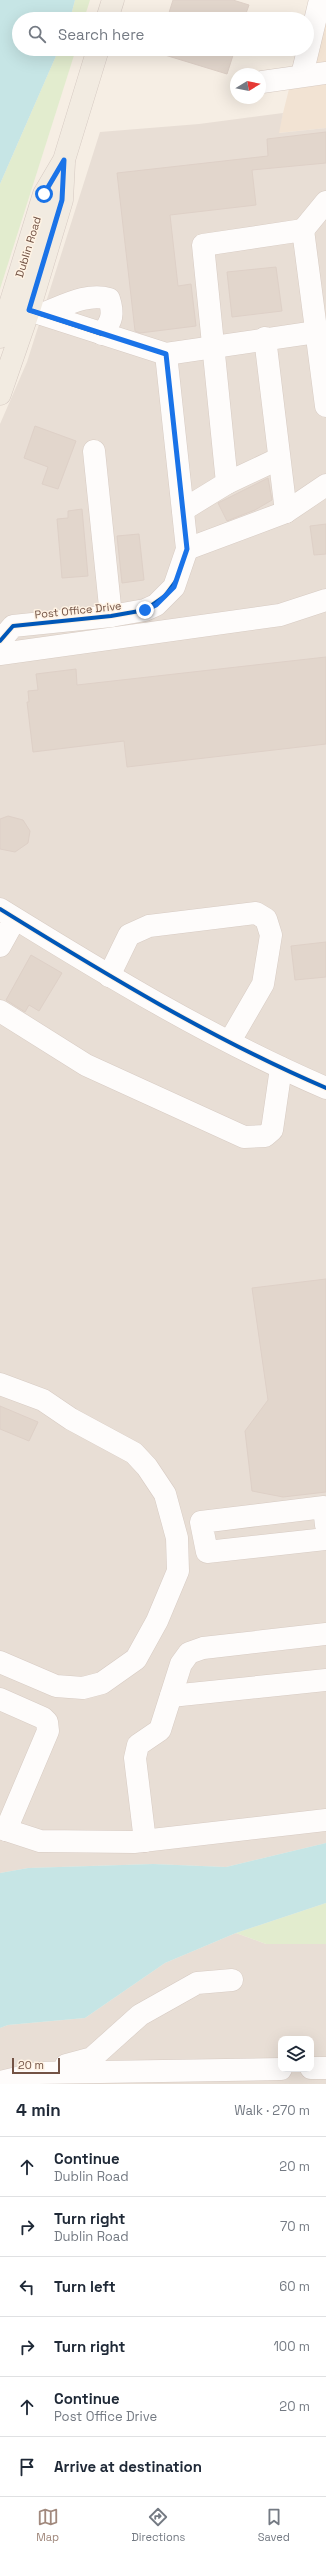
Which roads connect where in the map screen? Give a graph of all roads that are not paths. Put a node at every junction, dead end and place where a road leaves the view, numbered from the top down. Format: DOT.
graph roads {
  1 [pos="113,0"];
  2 [pos="320,0"];
  3 [pos="109,12"];
  4 [pos="314,25"];
  5 [pos="96,56"];
  6 [pos="307,56"];
  7 [pos="326,73"];
  8 [pos="302,75"];
  9 [pos="266,81"];
  10 [pos="64,160"];
  11 [pos="326,202"];
  12 [pos="303,230"];
  13 [pos="35,312"];
  14 [pos="316,332"];
  15 [pos="102,334"];
  16 [pos="0,337"];
  17 [pos="265,338"];
  18 [pos="213,346"];
  19 [pos="166,354"];
  20 [pos="0,394"];
  21 [pos="326,406"];
  22 [pos="94,451"];
  23 [pos="278,459"];
  24 [pos="227,483"];
  25 [pos="326,485"];
  26 [pos="183,510"];
  27 [pos="286,512"];
  28 [pos="187,549"];
  29 [pos="326,600"];
  30 [pos="111,616"];
  31 [pos="0,641"];
  32 [pos="0,654"];
  33 [pos="8,914"];
  34 [pos="0,946"];
  35 [pos="109,976"];
  36 [pos="0,1011"];
  37 [pos="230,1041"];
  38 [pos="281,1068"];
  39 [pos="326,1088"];
  40 [pos="0,1384"];
  41 [pos="326,1525"];
  42 [pos="177,1538"];
  43 [pos="326,1539"];
  44 [pos="207,1552"];
  45 [pos="178,1570"];
  46 [pos="326,1634"];
  47 [pos="0,1662"];
  48 [pos="326,1680"];
  49 [pos="171,1696"];
  50 [pos="0,1699"];
  51 [pos="326,1820"];
  52 [pos="3,1829"];
  53 [pos="144,1840"];
  54 [pos="232,1980"];
  55 [pos="314,2068"];
  56 [pos="326,2068"];
  57 [pos="278,2069"];
  58 [pos="38,2073"];
  59 [pos="0,2082"];
  1 -- 3 [label="main road"];
  2 -- 4 [label="street"];
  5 -- 10 [label="main road, Dublin Road"];
  6 -- 8 [label="street"];
  7 -- 8 [label="street"];
  8 -- 9 [label="street"];
  10 -- 13 [label="main road, Dublin Road"];
  10 -- 16 [label="main road, Dublin Road"];
  11 -- 12 [label="street"];
  12 -- 14 [label="street"];
  12 -- 18 [label="street"];
  13 -- 15 [label="street"];
  13 -- 15 [label="street"];
  13 -- 20 [label="main road, Dublin Road"];
  14 -- 17 [label="street"];
  14 -- 21 [label="street"];
  15 -- 19 [label="street"];
  17 -- 18 [label="street"];
  17 -- 23 [label="street"];
  18 -- 19 [label="street"];
  18 -- 24 [label="street"];
  19 -- 26 [label="street"];
  22 -- 30 [label="street"];
  23 -- 24 [label="street"];
  23 -- 27 [label="street"];
  24 -- 26 [label="street"];
  25 -- 27 [label="street"];
  26 -- 28 [label="street"];
  27 -- 28 [label="street"];
  28 -- 30 [label="street, Post Office Drive"];
  29 -- 32 [label="street"];
  30 -- 31 [label="street, Post Office Drive"];
  33 -- 34 [label="street"];
  33 -- 35 [label="street"];
  35 -- 37 [label="street"];
  35 -- 37 [label="street"];
  36 -- 38 [label="street"];
  37 -- 38 [label="street"];
  38 -- 39 [label="street"];
  40 -- 42 [label="street"];
  41 -- 44 [label="street"];
  42 -- 44 [label="street"];
  42 -- 45 [label="street"];
  43 -- 44 [label="street"];
  44 -- 45 [label="street"];
  45 -- 47 [label="street"];
  46 -- 49 [label="street"];
  48 -- 49 [label="street"];
  49 -- 53 [label="street"];
  50 -- 52 [label="street"];
  51 -- 53 [label="street"];
  52 -- 53 [label="street"];
  54 -- 58 [label="street"];
  55 -- 56 [label="street"];
  57 -- 58 [label="street"];
  58 -- 59 [label="street"];
}
